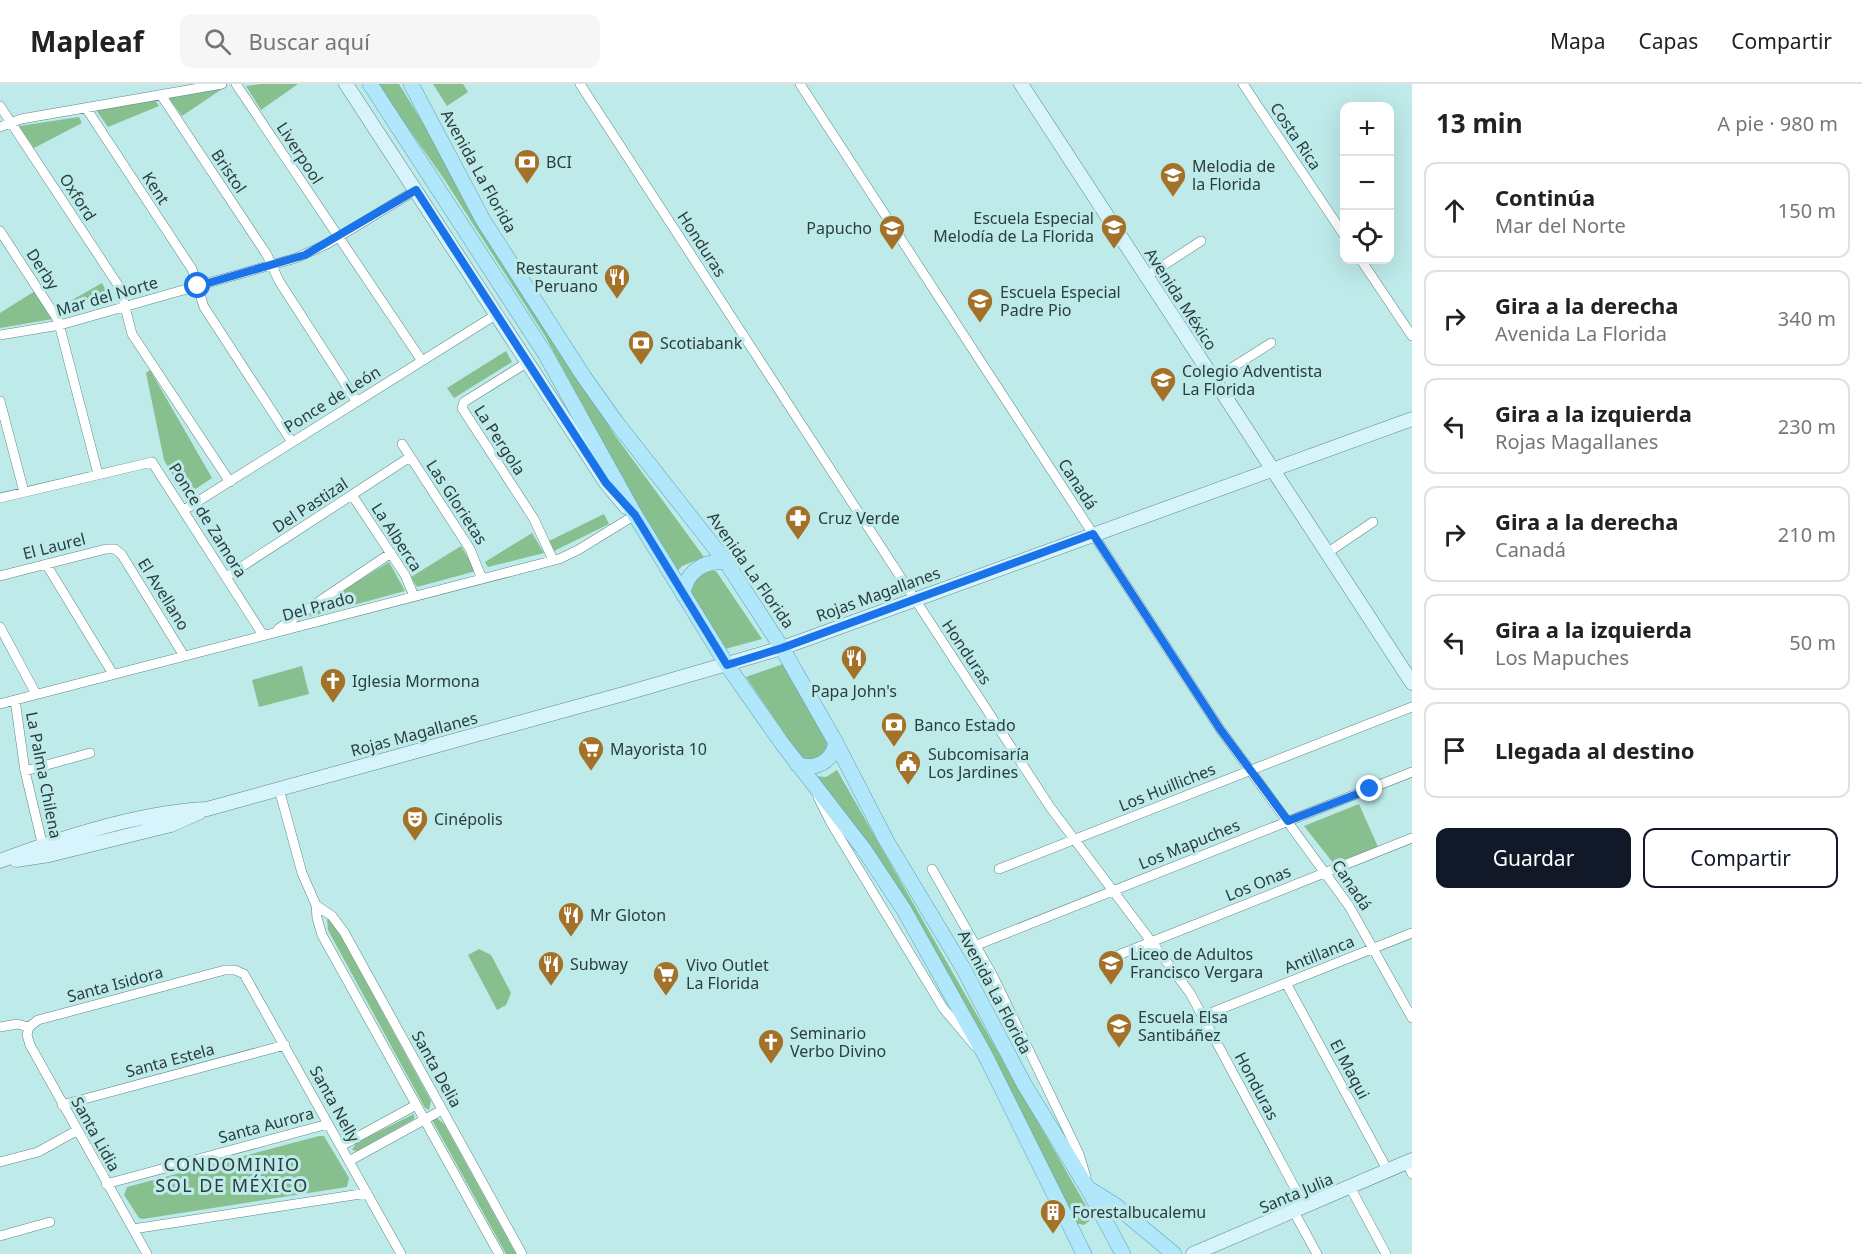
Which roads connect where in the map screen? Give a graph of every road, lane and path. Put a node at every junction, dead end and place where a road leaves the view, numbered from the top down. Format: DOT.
graph roads {
  1 [pos="222,84"];
  2 [pos="236,84"];
  3 [pos="346,84"];
  4 [pos="370,84"];
  5 [pos="411,84"];
  6 [pos="580,84"];
  7 [pos="800,84"];
  8 [pos="1021,84"];
  9 [pos="1243,84"];
  10 [pos="160,95"];
  11 [pos="0,106"];
  12 [pos="86,108"];
  13 [pos="10,122"];
  14 [pos="0,126"];
  15 [pos="416,190"];
  16 [pos="1340,229"];
  17 [pos="0,231"];
  18 [pos="339,237"];
  19 [pos="1201,241"];
  20 [pos="1364,264"];
  21 [pos="272,265"];
  22 [pos="1147,276"];
  23 [pos="198,286"];
  24 [pos="125,307"];
  25 [pos="496,314"];
  26 [pos="60,325"];
  27 [pos="0,335"];
  28 [pos="1412,336"];
  29 [pos="1271,343"];
  30 [pos="422,361"];
  31 [pos="528,362"];
  32 [pos="1214,380"];
  33 [pos="0,401"];
  34 [pos="357,402"];
  35 [pos="1412,419"];
  36 [pos="292,442"];
  37 [pos="402,444"];
  38 [pos="410,457"];
  39 [pos="1273,470"];
  40 [pos="98,474"];
  41 [pos="230,482"];
  42 [pos="24,492"];
  43 [pos="352,495"];
  44 [pos="0,498"];
  45 [pos="184,510"];
  46 [pos="635,515"];
  47 [pos="1373,522"];
  48 [pos="1093,534"];
  49 [pos="115,549"];
  50 [pos="391,553"];
  51 [pos="1326,553"];
  52 [pos="553,560"];
  53 [pos="726,562"];
  54 [pos="46,564"];
  55 [pos="0,576"];
  56 [pos="226,577"];
  57 [pos="482,579"];
  58 [pos="683,594"];
  59 [pos="414,596"];
  60 [pos="914,599"];
  61 [pos="0,627"];
  62 [pos="268,634"];
  63 [pos="782,648"];
  64 [pos="184,656"];
  65 [pos="727,665"];
  66 [pos="113,674"];
  67 [pos="1412,683"];
  68 [pos="36,694"];
  69 [pos="15,700"];
  70 [pos="0,704"];
  71 [pos="1412,707"];
  72 [pos="836,743"];
  73 [pos="90,753"];
  74 [pos="797,764"];
  75 [pos="1250,770"];
  76 [pos="25,771"];
  77 [pos="1412,772"];
  78 [pos="279,789"];
  79 [pos="1288,821"];
  80 [pos="1412,838"];
  81 [pos="1074,840"];
  82 [pos="44,851"];
  83 [pos="1,861"];
  84 [pos="932,869"];
  85 [pos="999,869"];
  86 [pos="1326,872"];
  87 [pos="1114,891"];
  88 [pos="316,905"];
  89 [pos="1412,933"];
  90 [pos="1152,941"];
  91 [pos="977,945"];
  92 [pos="1374,948"];
  93 [pos="1116,956"];
  94 [pos="240,971"];
  95 [pos="1286,982"];
  96 [pos="1203,1016"];
  97 [pos="1412,1018"];
  98 [pos="0,1027"];
  99 [pos="29,1027"];
  100 [pos="285,1045"];
  101 [pos="62,1105"];
  102 [pos="416,1105"];
  103 [pos="442,1110"];
  104 [pos="424,1119"];
  105 [pos="328,1124"];
  106 [pos="76,1131"];
  107 [pos="341,1146"];
  108 [pos="349,1161"];
  109 [pos="0,1162"];
  110 [pos="1410,1166"];
  111 [pos="1388,1171"];
  112 [pos="106,1184"];
  113 [pos="1350,1187"];
  114 [pos="1088,1189"];
  115 [pos="366,1193"];
  116 [pos="1300,1209"];
  117 [pos="50,1222"];
  118 [pos="134,1229"];
  119 [pos="0,1236"];
  120 [pos="1121,1252"];
  121 [pos="147,1254"];
  122 [pos="401,1254"];
  123 [pos="499,1254"];
  124 [pos="522,1254"];
  125 [pos="1084,1254"];
  126 [pos="1174,1254"];
  127 [pos="1192,1254"];
  128 [pos="1317,1254"];
  129 [pos="1386,1254"];
  1 -- 10 [label="street"];
  2 -- 18 [label="street, Liverpool"];
  3 -- 15 [label="street"];
  4 -- 46 [label="main road"];
  5 -- 53 [label="main road, Avenida La Florida"];
  6 -- 60 [label="street, Honduras"];
  7 -- 48 [label="street, Canadá"];
  8 -- 22 [label="street, Avenida México"];
  9 -- 16 [label="street, Costa Rica"];
  10 -- 12 [label="street"];
  10 -- 21 [label="street, Bristol"];
  11 -- 13 [label="street, Oxford"];
  12 -- 13 [label="street"];
  12 -- 23 [label="street, Kent"];
  13 -- 14 [label="street"];
  13 -- 24 [label="street, Oxford"];
  15 -- 18 [label="street, Mar del Norte"];
  15 -- 25 [label="street"];
  17 -- 26 [label="street, Derby"];
  18 -- 21 [label="street, Mar del Norte"];
  18 -- 30 [label="street, Liverpool"];
  19 -- 22 [label="street"];
  20 -- 28 [label="street"];
  21 -- 23 [label="street, Mar del Norte"];
  21 -- 34 [label="street, Bristol"];
  22 -- 32 [label="street, Avenida México"];
  23 -- 24 [label="street, Mar del Norte"];
  23 -- 36 [label="street, Kent"];
  24 -- 26 [label="street, Mar del Norte"];
  24 -- 41 [label="street, Oxford"];
  25 -- 30 [label="street, Ponce de León"];
  25 -- 31 [label="street"];
  26 -- 27 [label="street, Mar del Norte"];
  26 -- 40 [label="street, Derby"];
  29 -- 32 [label="street"];
  30 -- 34 [label="street, Ponce de León"];
  31 -- 46 [label="street"];
  31 -- 52 [label="street, La Pergola"];
  32 -- 39 [label="street, Avenida México"];
  33 -- 42 [label="street"];
  34 -- 36 [label="street, Ponce de León"];
  35 -- 39 [label="street, Rojas Magallanes"];
  36 -- 41 [label="street, Ponce de León"];
  37 -- 38 [label="street, Las Glorietas"];
  38 -- 43 [label="street, Del Pastizal"];
  38 -- 57 [label="street, Las Glorietas"];
  39 -- 48 [label="street, Rojas Magallanes"];
  39 -- 51 [label="street, Avenida México"];
  40 -- 42 [label="street, Ponce de Zamora"];
  40 -- 45 [label="street, Ponce de Zamora"];
  41 -- 45 [label="street, Ponce de León"];
  42 -- 44 [label="street, Ponce de Zamora"];
  43 -- 50 [label="street, La Alberca"];
  43 -- 56 [label="street, Del Pastizal"];
  45 -- 56 [label="street, Ponce de Zamora"];
  46 -- 52 [label="street, Del Prado"];
  46 -- 58 [label="main road"];
  47 -- 51 [label="street"];
  48 -- 60 [label="street, Rojas Magallanes"];
  48 -- 75 [label="street, Canadá"];
  49 -- 54 [label="street, El Laurel"];
  49 -- 64 [label="street, El Avellano"];
  50 -- 59 [label="street, La Alberca"];
  50 -- 62 [label="street"];
  51 -- 67 [label="street, Avenida México"];
  52 -- 57 [label="street, Del Prado"];
  53 -- 58 [label="main road"];
  53 -- 63 [label="main road, Avenida La Florida"];
  54 -- 55 [label="street, El Laurel"];
  54 -- 66 [label="street"];
  56 -- 62 [label="street, Ponce de Zamora"];
  57 -- 59 [label="street, Del Prado"];
  58 -- 65 [label="main road"];
  59 -- 62 [label="street, Del Prado"];
  60 -- 63 [label="street, Rojas Magallanes"];
  60 -- 81 [label="street, Honduras"];
  61 -- 68 [label="street"];
  62 -- 64 [label="street, Del Prado"];
  63 -- 65 [label="street, Rojas Magallanes"];
  63 -- 72 [label="main road, Avenida La Florida"];
  64 -- 66 [label="street, Del Prado"];
  65 -- 74 [label="main road"];
  65 -- 78 [label="street, Rojas Magallanes"];
  66 -- 68 [label="street, Del Prado"];
  68 -- 69 [label="street, Del Prado"];
  69 -- 70 [label="street, Del Prado"];
  69 -- 76 [label="street, La Palma Chilena"];
  71 -- 75 [label="street, Los Huilliches"];
  72 -- 74 [label="main road"];
  72 -- 114 [label="main road, Avenida La Florida"];
  73 -- 76 [label="street"];
  74 -- 125 [label="main road"];
  75 -- 79 [label="street, Canadá"];
  75 -- 81 [label="street, Los Huilliches"];
  76 -- 82 [label="street, La Palma Chilena"];
  77 -- 79 [label="street, Los Mapuches"];
  78 -- 82 [label="street, Rojas Magallanes"];
  78 -- 88 [label="street, Santa Delia"];
  79 -- 86 [label="street, Canadá"];
  79 -- 87 [label="street, Los Mapuches"];
  80 -- 86 [label="street, Los Onas"];
  81 -- 85 [label="street, Los Huilliches"];
  81 -- 87 [label="street, Honduras"];
  82 -- 83 [label="street, Rojas Magallanes"];
  84 -- 91 [label="street, Avenida La Florida"];
  86 -- 90 [label="street, Los Onas"];
  86 -- 92 [label="street, Canadá"];
  87 -- 90 [label="street, Honduras"];
  87 -- 91 [label="street, Los Mapuches"];
  88 -- 102 [label="street, Santa Delia"];
  88 -- 103 [label="street, Santa Delia"];
  89 -- 92 [label="street, Antillanca"];
  90 -- 93 [label="street, Los Onas"];
  90 -- 96 [label="street, Honduras"];
  91 -- 114 [label="street, Avenida La Florida"];
  92 -- 95 [label="street, Antillanca"];
  92 -- 97 [label="street, Canadá"];
  94 -- 99 [label="street, Santa Isidora"];
  94 -- 100 [label="street, Santa Nelly"];
  95 -- 96 [label="street, Antillanca"];
  95 -- 111 [label="street, El Maqui"];
  96 -- 116 [label="street, Honduras"];
  98 -- 99 [label="street, Santa Isidora"];
  99 -- 101 [label="street, Santa Lidia"];
  100 -- 101 [label="street, Santa Estela"];
  100 -- 105 [label="street, Santa Nelly"];
  101 -- 106 [label="street, Santa Lidia"];
  102 -- 104 [label="street, Santa Delia"];
  102 -- 107 [label="street"];
  103 -- 104 [label="street"];
  103 -- 124 [label="street, Santa Delia"];
  104 -- 108 [label="street"];
  104 -- 123 [label="street, Santa Delia"];
  105 -- 107 [label="street, Santa Nelly"];
  105 -- 112 [label="street, Santa Aurora"];
  106 -- 109 [label="street"];
  106 -- 112 [label="street, Santa Lidia"];
  107 -- 108 [label="street, Santa Nelly"];
  108 -- 115 [label="street, Santa Nelly"];
  110 -- 111 [label="street, Santa Julia"];
  111 -- 113 [label="street, Santa Julia"];
  112 -- 118 [label="street, Santa Lidia"];
  113 -- 116 [label="street, Santa Julia"];
  113 -- 129 [label="street"];
  114 -- 120 [label="main road, Avenida La Florida"];
  114 -- 126 [label="main road"];
  115 -- 118 [label="street"];
  115 -- 122 [label="street, Santa Nelly"];
  116 -- 127 [label="street, Santa Julia"];
  116 -- 128 [label="street, Honduras"];
  117 -- 119 [label="street"];
  118 -- 121 [label="street, Santa Lidia"];
}
